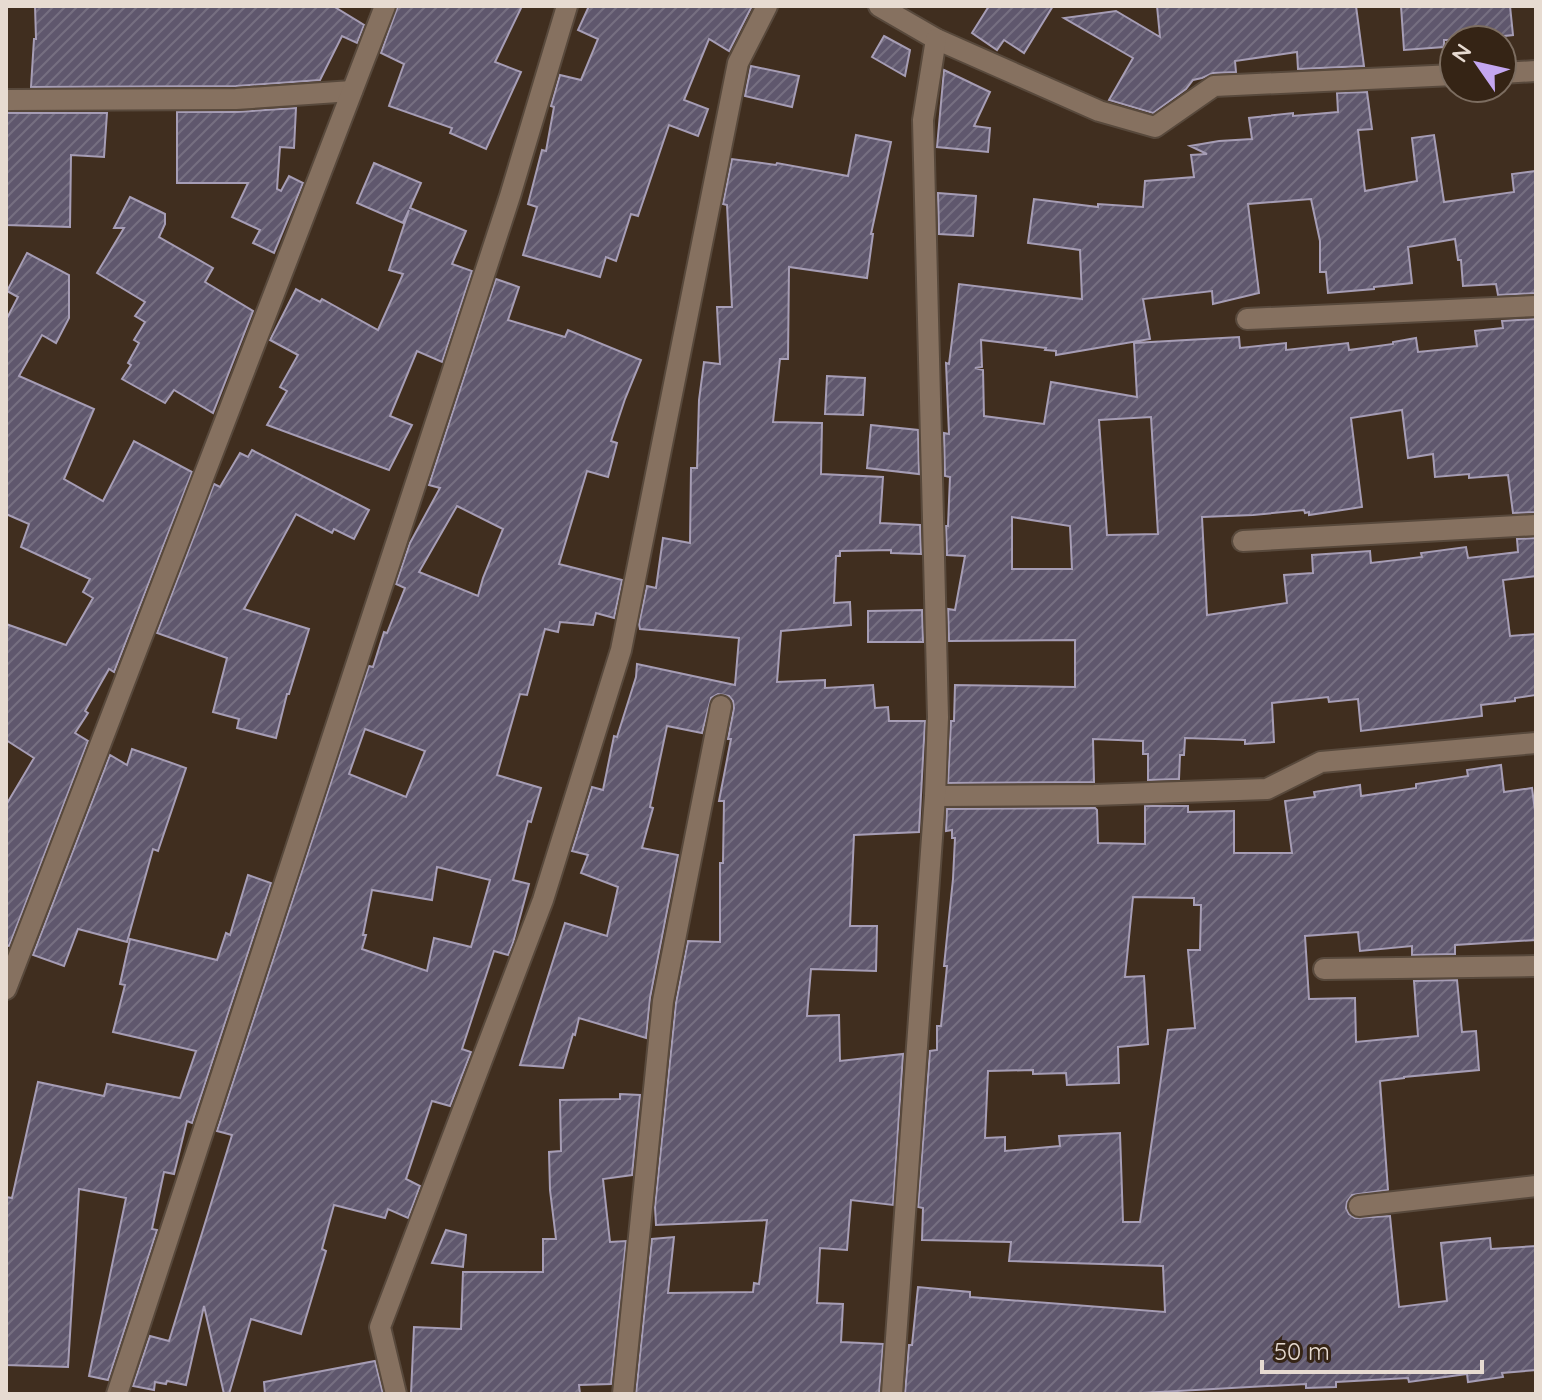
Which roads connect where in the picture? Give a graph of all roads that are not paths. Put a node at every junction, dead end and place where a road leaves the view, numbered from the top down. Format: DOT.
graph roads {
  1 [pos="385,6"];
  2 [pos="567,6"];
  3 [pos="767,6"];
  4 [pos="879,6"];
  5 [pos="936,39"];
  6 [pos="1438,76"];
  7 [pos="352,91"];
  8 [pos="6,100"];
  9 [pos="1536,306"];
  10 [pos="1247,319"];
  11 [pos="1536,525"];
  12 [pos="1243,541"];
  13 [pos="721,706"];
  14 [pos="1536,743"];
  15 [pos="935,796"];
  16 [pos="1536,966"];
  17 [pos="1324,969"];
  18 [pos="6,989"];
  19 [pos="1536,1186"];
  20 [pos="1359,1206"];
  21 [pos="117,1394"];
  22 [pos="396,1394"];
  23 [pos="623,1394"];
  24 [pos="892,1394"];
  1 -- 7 [label="street"];
  2 -- 21 [label="street"];
  3 -- 22 [label="street"];
  4 -- 5 [label="street"];
  5 -- 6 [label="street"];
  5 -- 15 [label="street"];
  7 -- 8 [label="street"];
  7 -- 18 [label="street"];
  9 -- 10 [label="street"];
  11 -- 12 [label="street"];
  13 -- 23 [label="street"];
  14 -- 15 [label="street"];
  15 -- 24 [label="street"];
  16 -- 17 [label="street"];
  19 -- 20 [label="street"];
}
